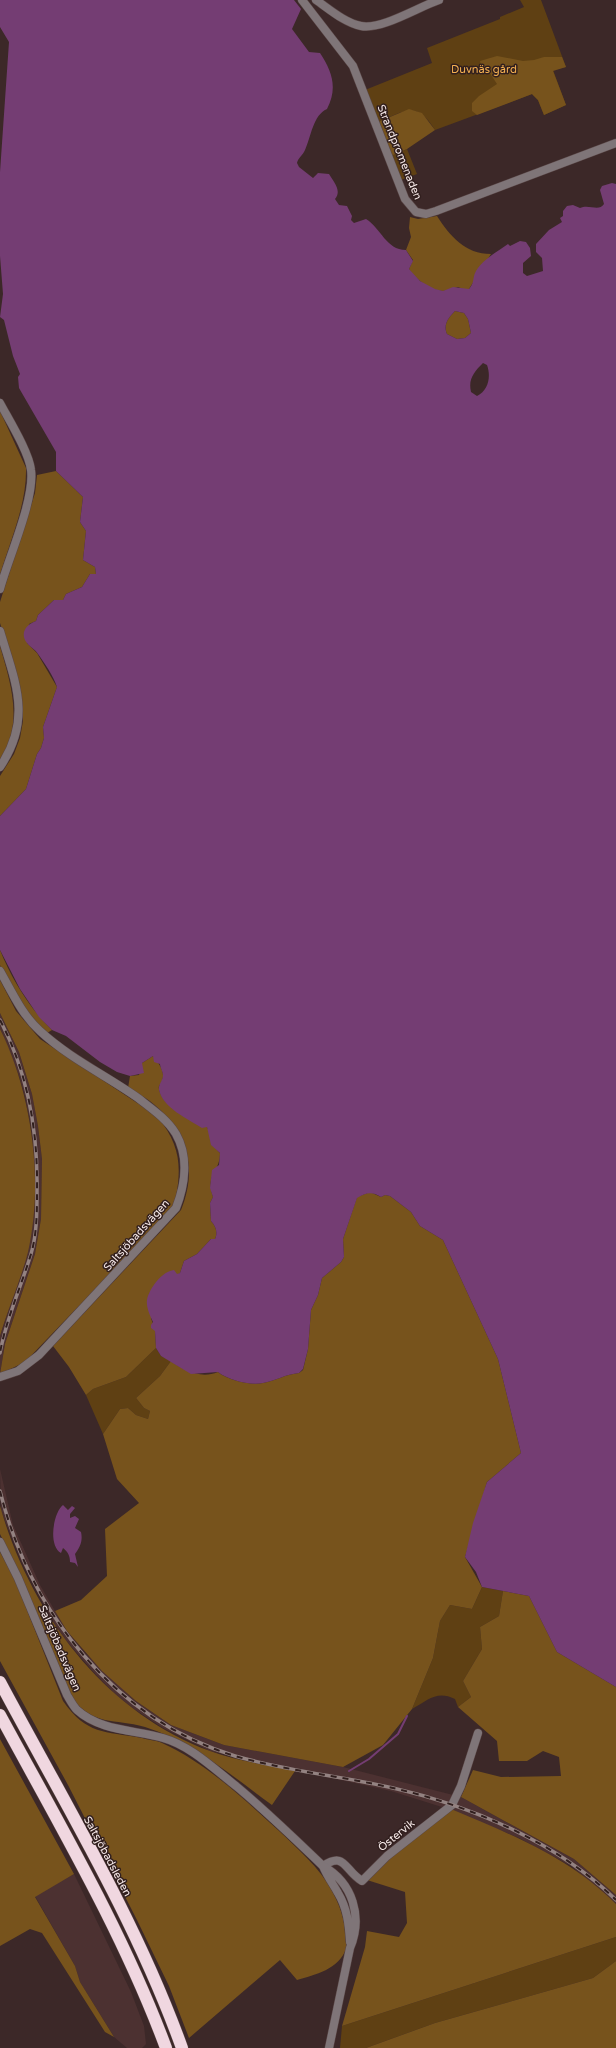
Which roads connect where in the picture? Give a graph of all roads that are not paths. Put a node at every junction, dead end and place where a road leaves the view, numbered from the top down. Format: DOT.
graph roads {
  1 [pos="302,0"];
  2 [pos="316,0"];
  3 [pos="439,0"];
  4 [pos="427,1"];
  5 [pos="616,143"];
  6 [pos="0,403"];
  7 [pos="0,589"];
  8 [pos="0,631"];
  9 [pos="0,767"];
  10 [pos="0,971"];
  11 [pos="0,1377"];
  12 [pos="0,1542"];
  13 [pos="0,1682"];
  14 [pos="0,1715"];
  15 [pos="478,1733"];
  16 [pos="323,1866"];
  17 [pos="166,2048"];
  18 [pos="182,2048"];
  19 [pos="329,2048"];
  1 -- 5 [label="street, Strandpromenaden"];
  2 -- 4 [label="street"];
  3 -- 4 [label="street"];
  6 -- 7 [label="street"];
  8 -- 9 [label="street"];
  10 -- 11 [label="street, Saltsjöbadsvägen"];
  12 -- 16 [label="street, Saltsjöbadsvägen"];
  13 -- 18 [label="highway, Saltsjöbadsleden"];
  14 -- 17 [label="highway"];
  15 -- 16 [label="street, Östervik"];
  16 -- 19 [label="street, Saltsjöbadsvägen"];
}
